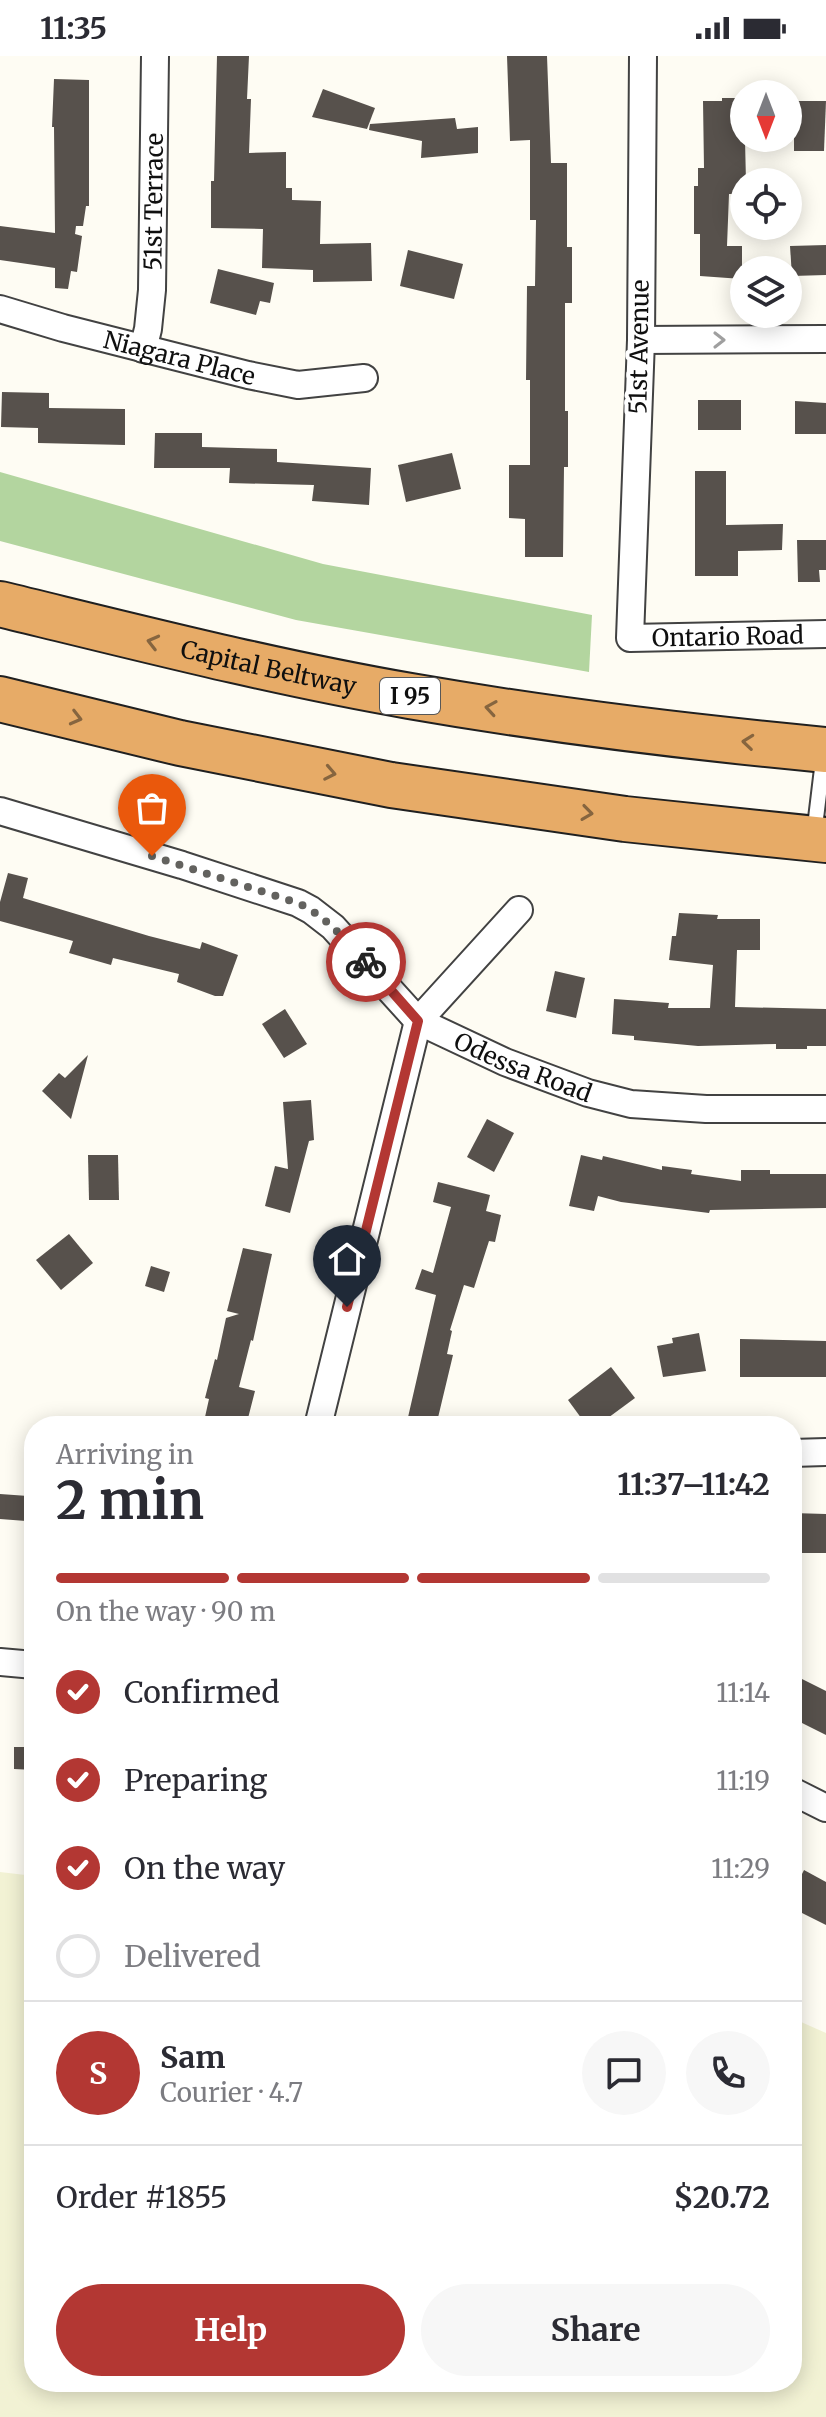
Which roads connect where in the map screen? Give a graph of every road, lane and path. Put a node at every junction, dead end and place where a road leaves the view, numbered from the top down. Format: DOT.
graph roads {
  1 [pos="155,56"];
  2 [pos="643,56"];
  3 [pos="0,309"];
  4 [pos="826,339"];
  5 [pos="641,340"];
  6 [pos="143,349"];
  7 [pos="364,378"];
  8 [pos="0,604"];
  9 [pos="826,634"];
  10 [pos="630,638"];
  11 [pos="0,699"];
  12 [pos="825,750"];
  13 [pos="0,811"];
  14 [pos="820,840"];
  15 [pos="519,910"];
  16 [pos="418,1021"];
  17 [pos="826,1109"];
  18 [pos="320,1416"];
  19 [pos="826,1452"];
  20 [pos="802,1453"];
  21 [pos="0,1662"];
  22 [pos="24,1664"];
  23 [pos="802,1796"];
  24 [pos="826,1808"];
  1 -- 6 [label="street, 51st Terrace"];
  2 -- 5 [label="street, 51st Avenue"];
  3 -- 6 [label="street, Niagara Place"];
  5 -- 4 [label="street, one-way"];
  5 -- 10 [label="street, 51st Avenue"];
  6 -- 7 [label="street, Niagara Place"];
  12 -- 8 [label="highway, Capital Beltway / I 95, one-way"];
  9 -- 10 [label="street, Ontario Road"];
  11 -- 14 [label="highway, one-way"];
  12 -- 14 [label="lane"];
  13 -- 16 [label="street, Odessa Road"];
  15 -- 16 [label="street"];
  16 -- 17 [label="street, Odessa Road"];
  16 -- 18 [label="street"];
  19 -- 20 [label="street"];
  21 -- 22 [label="street"];
  23 -- 24 [label="street"];
}
